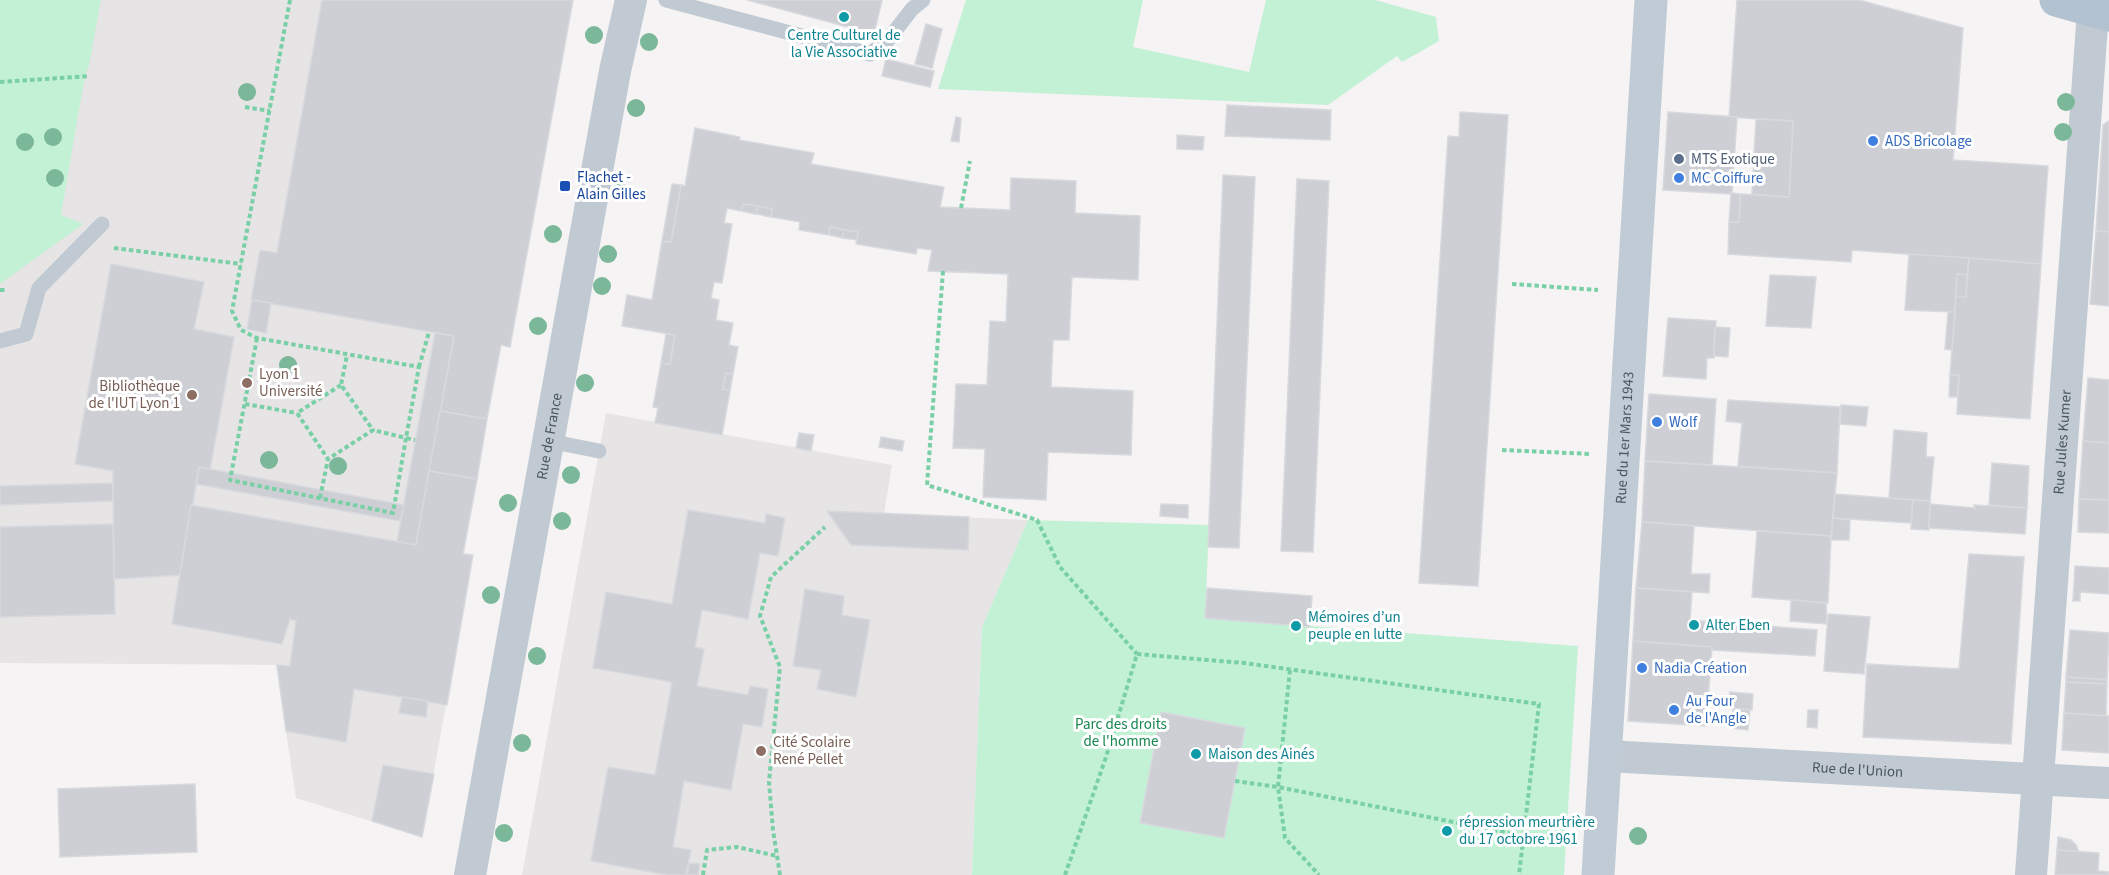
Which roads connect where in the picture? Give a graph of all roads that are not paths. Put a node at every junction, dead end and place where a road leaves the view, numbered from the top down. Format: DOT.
graph roads {
  1 [pos="631,0"];
  2 [pos="666,0"];
  3 [pos="923,0"];
  4 [pos="1651,0"];
  5 [pos="2056,0"];
  6 [pos="2101,13"];
  7 [pos="102,224"];
  8 [pos="0,341"];
  9 [pos="549,441"];
  10 [pos="598,451"];
  11 [pos="1606,756"];
  12 [pos="2038,779"];
  13 [pos="2109,783"];
  14 [pos="470,875"];
  15 [pos="1598,875"];
  16 [pos="2031,875"];
  1 -- 9 [label="street, Rue de France"];
  2 -- 3 [label="lane"];
  4 -- 11 [label="street, Rue du 1er Mars 1943"];
  5 -- 6 [label="main road"];
  6 -- 12 [label="street, Rue Jules Kumer"];
  7 -- 8 [label="lane"];
  9 -- 10 [label="lane"];
  9 -- 14 [label="street, Rue de France"];
  11 -- 12 [label="street, Rue de l'Union"];
  11 -- 15 [label="street, Rue du 1er Mars 1943"];
  12 -- 13 [label="street, Rue de l'Union"];
  12 -- 16 [label="street, Rue Jules Kumer"];
}
